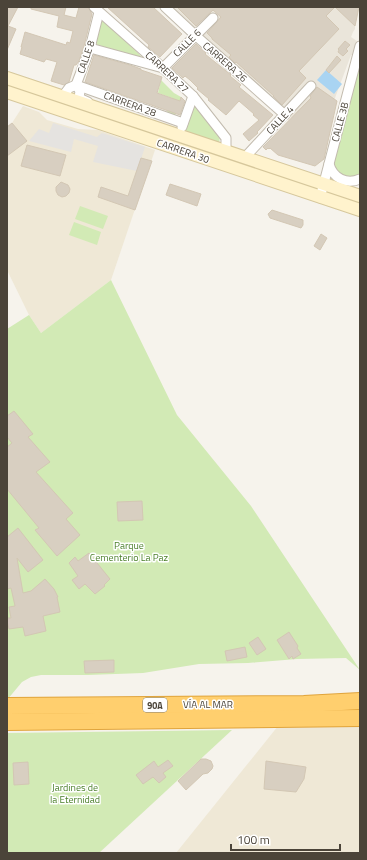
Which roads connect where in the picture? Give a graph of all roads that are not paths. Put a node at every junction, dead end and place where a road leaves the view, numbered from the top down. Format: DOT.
graph roads {
  1 [pos="165,7"];
  2 [pos="97,9"];
  3 [pos="213,18"];
  4 [pos="195,35"];
  5 [pos="360,46"];
  6 [pos="90,48"];
  7 [pos="162,68"];
  8 [pos="7,78"];
  9 [pos="76,85"];
  10 [pos="311,86"];
  11 [pos="7,92"];
  12 [pos="63,96"];
  13 [pos="193,96"];
  14 [pos="285,115"];
  15 [pos="183,123"];
  16 [pos="180,132"];
  17 [pos="226,147"];
  18 [pos="248,154"];
  19 [pos="329,164"];
  20 [pos="290,174"];
  21 [pos="360,179"];
  22 [pos="360,183"];
  23 [pos="324,185"];
  24 [pos="345,191"];
  25 [pos="360,196"];
  26 [pos="320,198"];
  27 [pos="340,204"];
  28 [pos="360,210"];
  29 [pos="360,701"];
  30 [pos="7,706"];
  31 [pos="360,718"];
  32 [pos="7,722"];
  1 -- 4 [label="street, CARRERA 26"];
  2 -- 6 [label="street, CALLE 8"];
  2 -- 7 [label="street, CARRERA 27"];
  3 -- 4 [label="street, CALLE 6"];
  4 -- 7 [label="street, CALLE 6"];
  4 -- 14 [label="street, CARRERA 26"];
  5 -- 19 [label="street, CALLE 3B"];
  6 -- 7 [label="street"];
  6 -- 9 [label="street, CALLE 8"];
  7 -- 13 [label="street, CARRERA 27"];
  8 -- 12 [label="main road, CARRERA 30"];
  9 -- 12 [label="street, CALLE 8"];
  9 -- 15 [label="street, CARRERA 28"];
  9 -- 20 [label="street"];
  10 -- 14 [label="street, CALLE 4"];
  11 -- 26 [label="main road, CARRERA 30"];
  12 -- 20 [label="main road, CARRERA 30"];
  13 -- 15 [label="street"];
  13 -- 17 [label="street, CARRERA 27"];
  14 -- 18 [label="street, CALLE 4"];
  15 -- 16 [label="street"];
  19 -- 21 [label="street"];
  19 -- 23 [label="street, CALLE 3B"];
  20 -- 23 [label="main road, CARRERA 30"];
  22 -- 24 [label="street"];
  23 -- 24 [label="main road, CARRERA 30"];
  23 -- 26 [label="street, CALLE 3B"];
  24 -- 25 [label="main road, CARRERA 30"];
  24 -- 27 [label="main road"];
  26 -- 27 [label="main road, CARRERA 30"];
  27 -- 28 [label="main road, CARRERA 30"];
  29 -- 30 [label="highway, VÍA AL MAR / 90A"];
  31 -- 32 [label="highway, VÍA AL MAR / 90A"];
}
